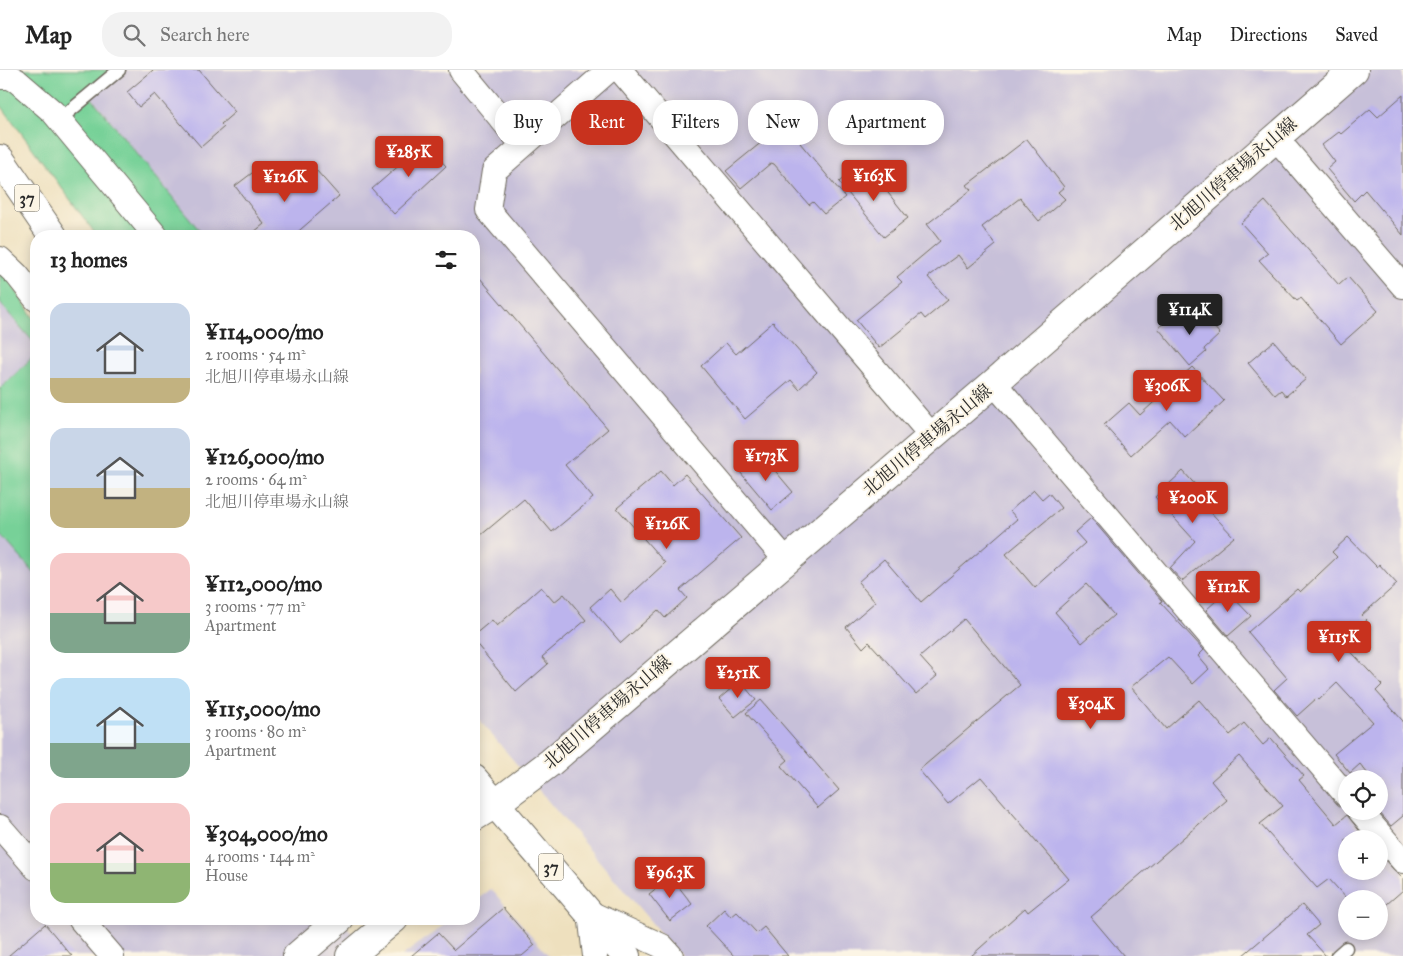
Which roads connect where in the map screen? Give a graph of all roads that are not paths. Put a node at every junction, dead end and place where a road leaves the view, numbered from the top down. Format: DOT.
graph roads {
  1 [pos="119,70"];
  2 [pos="460,70"];
  3 [pos="609,70"];
  4 [pos="620,70"];
  5 [pos="1354,70"];
  6 [pos="0,77"];
  7 [pos="561,111"];
  8 [pos="495,112"];
  9 [pos="59,120"];
  10 [pos="1275,137"];
  11 [pos="521,145"];
  12 [pos="0,159"];
  13 [pos="49,230"];
  14 [pos="151,230"];
  15 [pos="0,259"];
  16 [pos="1403,286"];
  17 [pos="30,292"];
  18 [pos="994,383"];
  19 [pos="931,435"];
  20 [pos="785,560"];
  21 [pos="1338,786"];
  22 [pos="480,796"];
  23 [pos="485,811"];
  24 [pos="1368,820"];
  25 [pos="0,827"];
  26 [pos="30,861"];
  27 [pos="1403,861"];
  28 [pos="590,913"];
  29 [pos="85,925"];
  30 [pos="333,925"];
  31 [pos="387,925"];
  32 [pos="112,956"];
  33 [pos="297,956"];
  34 [pos="350,956"];
  35 [pos="595,956"];
  36 [pos="626,956"];
  37 [pos="671,956"];
  1 -- 9 [label="lane"];
  2 -- 8 [label="street"];
  3 -- 7 [label="street"];
  4 -- 19 [label="street"];
  5 -- 10 [label="main road, 北旭川停車場永山線"];
  6 -- 9 [label="street"];
  9 -- 14 [label="street"];
  10 -- 16 [label="street"];
  10 -- 18 [label="main road, 北旭川停車場永山線"];
  11 -- 20 [label="street"];
  12 -- 13 [label="main road, 37"];
  15 -- 17 [label="street"];
  18 -- 19 [label="main road, 北旭川停車場永山線"];
  18 -- 21 [label="street"];
  19 -- 20 [label="main road, 北旭川停車場永山線"];
  20 -- 23 [label="main road, 北旭川停車場永山線"];
  22 -- 23 [label="main road, 37"];
  23 -- 28 [label="main road, 37"];
  24 -- 27 [label="street"];
  25 -- 26 [label="street"];
  28 -- 35 [label="street"];
  28 -- 36 [label="main road, 37"];
  28 -- 37 [label="street"];
  29 -- 32 [label="street"];
  30 -- 33 [label="main road"];
  31 -- 34 [label="main road"];
}
